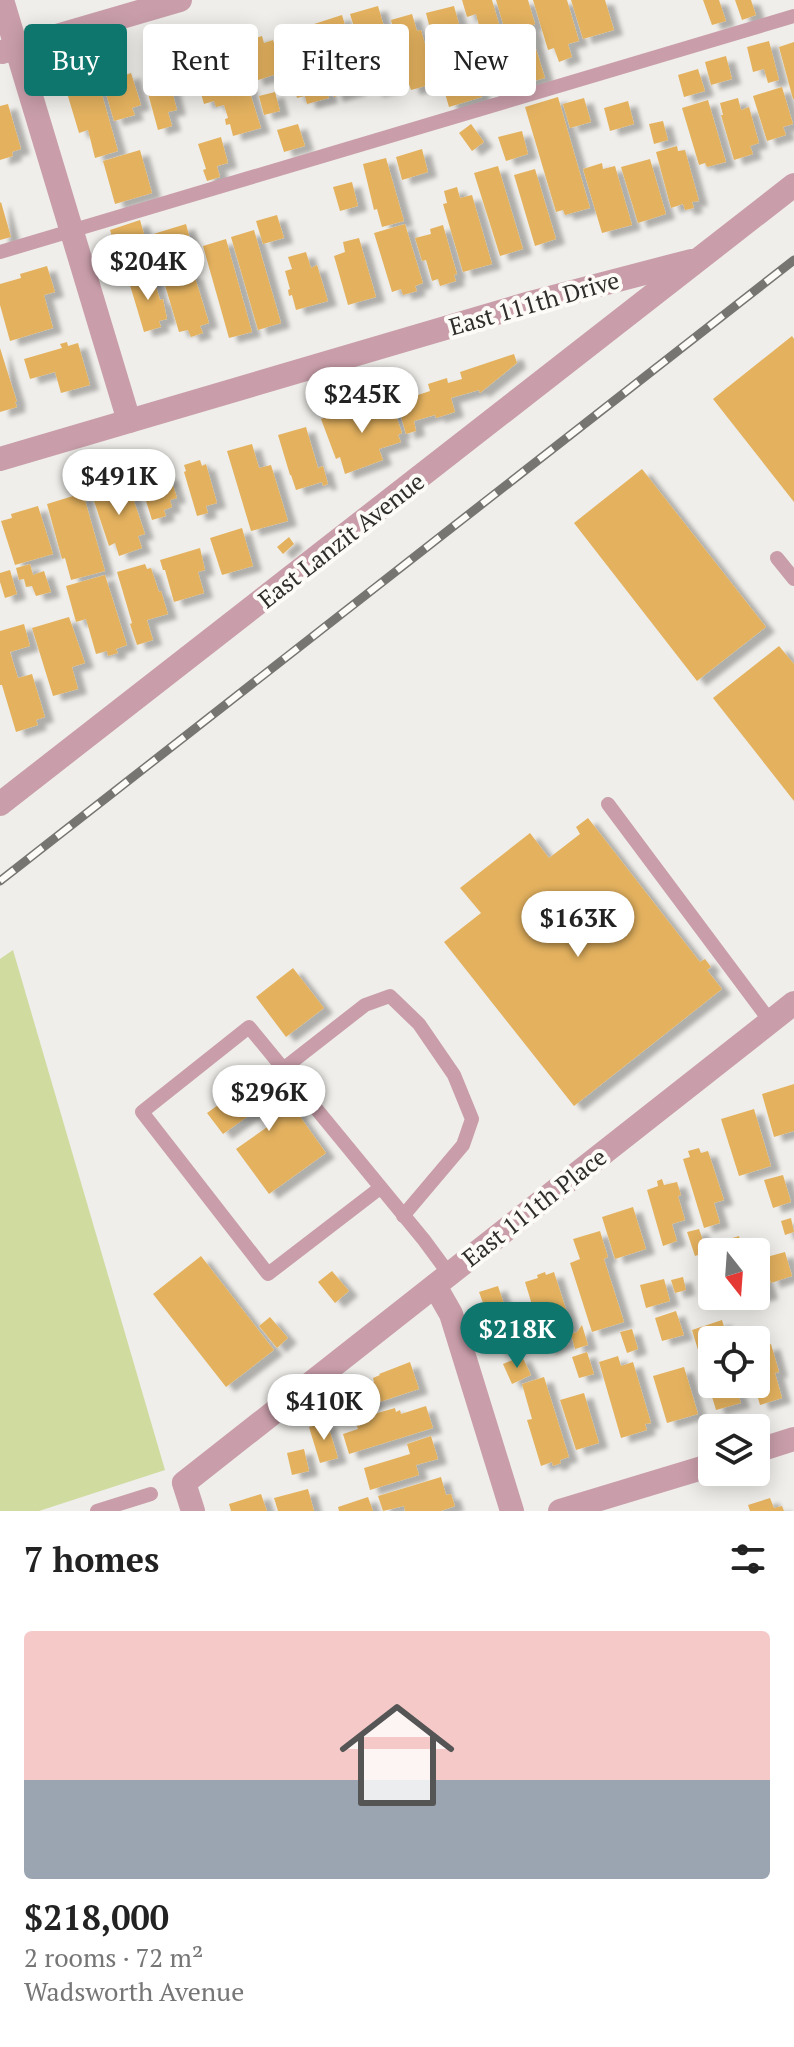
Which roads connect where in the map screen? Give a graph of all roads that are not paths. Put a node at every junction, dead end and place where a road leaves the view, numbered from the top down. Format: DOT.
graph roads {
  1 [pos="2,0"];
  2 [pos="180,0"];
  3 [pos="794,16"];
  4 [pos="8,50"];
  5 [pos="794,185"];
  6 [pos="71,231"];
  7 [pos="0,252"];
  8 [pos="701,258"];
  9 [pos="129,421"];
  10 [pos="0,459"];
  11 [pos="777,558"];
  12 [pos="794,579"];
  13 [pos="0,804"];
  14 [pos="608,804"];
  15 [pos="794,1003"];
  16 [pos="770,1021"];
  17 [pos="283,1069"];
  18 [pos="380,1188"];
  19 [pos="403,1216"];
  20 [pos="442,1280"];
  21 [pos="794,1439"];
  22 [pos="770,1447"];
  23 [pos="698,1469"];
  24 [pos="151,1494"];
  25 [pos="97,1511"];
  26 [pos="193,1511"];
  27 [pos="512,1511"];
  28 [pos="560,1511"];
  1 -- 4 [label="street"];
  2 -- 4 [label="street"];
  3 -- 6 [label="lane"];
  4 -- 6 [label="street"];
  5 -- 8 [label="street, East Lanzit Avenue"];
  6 -- 7 [label="lane"];
  6 -- 9 [label="street"];
  8 -- 9 [label="street, East 111th Drive"];
  8 -- 13 [label="street, East Lanzit Avenue"];
  9 -- 10 [label="street, East 111th Drive"];
  11 -- 12 [label="lane"];
  14 -- 16 [label="lane"];
  15 -- 16 [label="street, East 111th Place"];
  16 -- 20 [label="street, East 111th Place"];
  17 -- 18 [label="lane"];
  17 -- 18 [label="lane"];
  17 -- 19 [label="lane"];
  18 -- 19 [label="lane"];
  19 -- 20 [label="lane"];
  20 -- 26 [label="street, East 111th Place"];
  20 -- 27 [label="street"];
  21 -- 22 [label="street"];
  23 -- 28 [label="street"];
  24 -- 25 [label="lane"];
}
